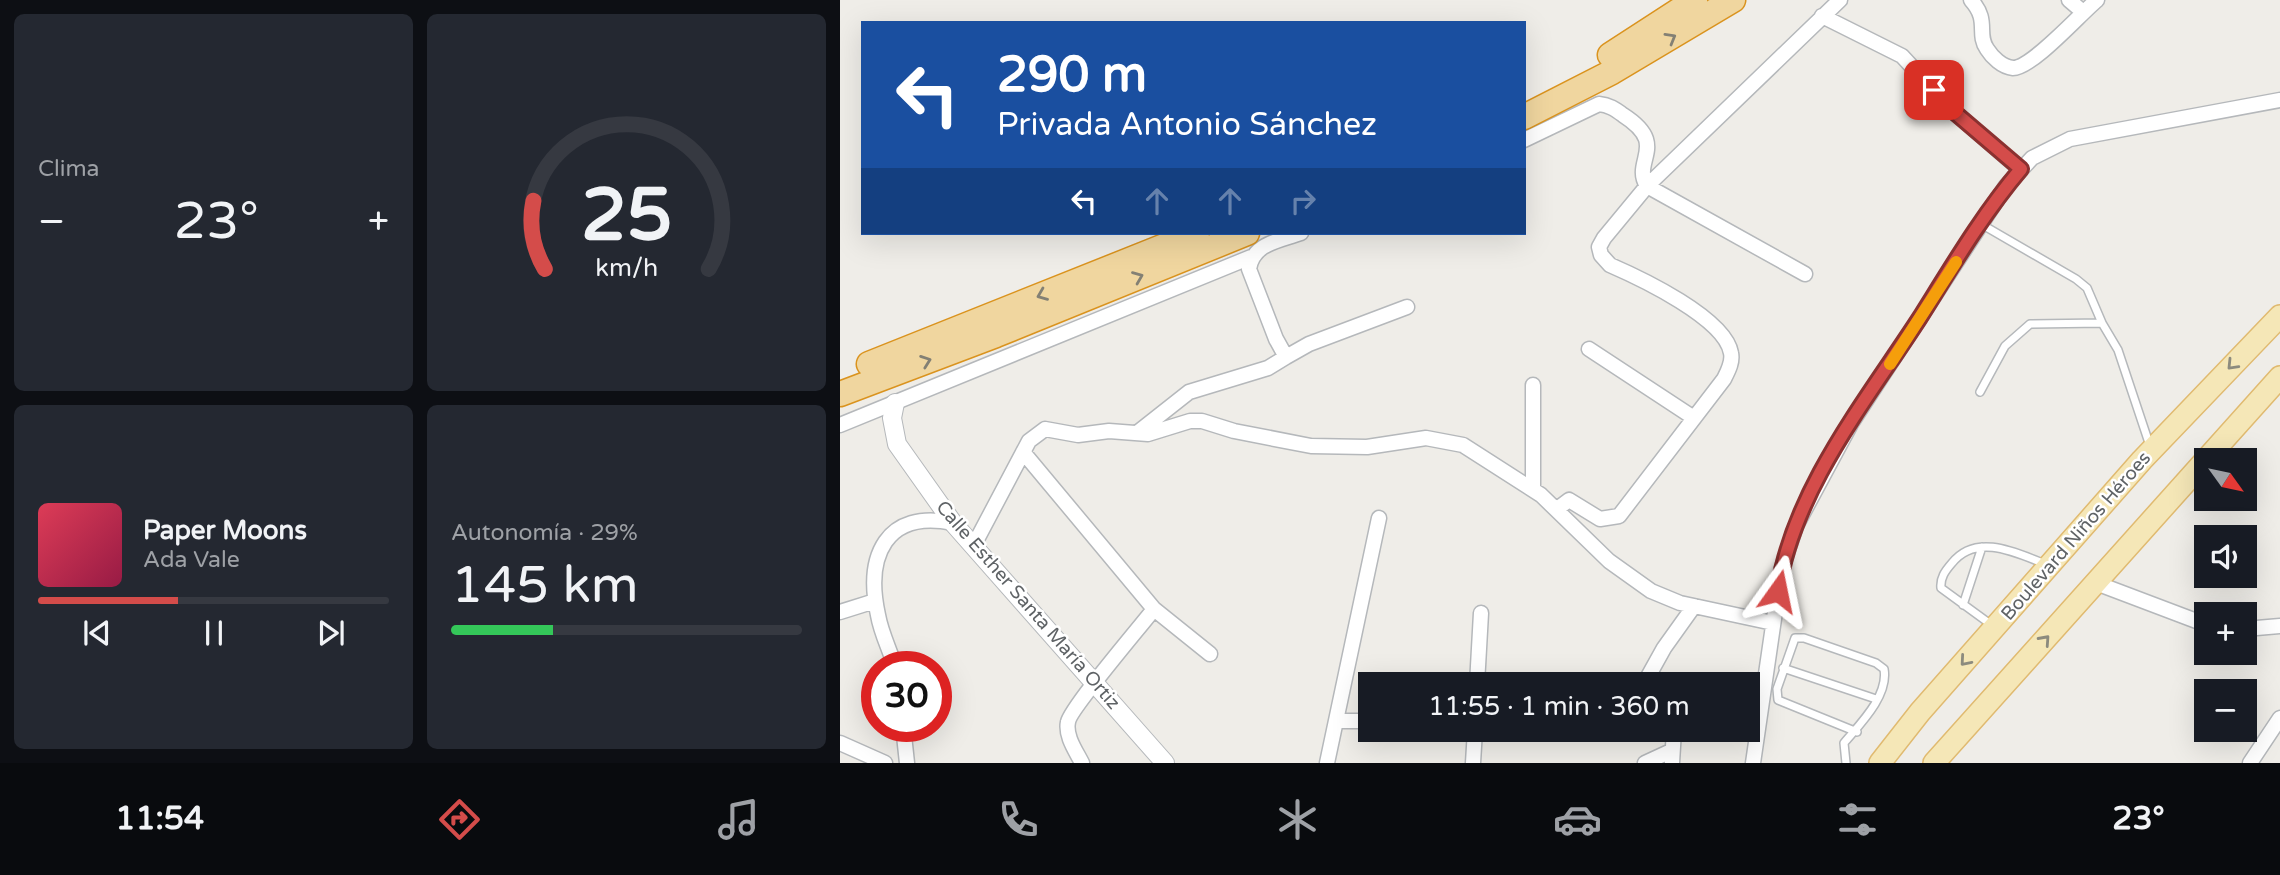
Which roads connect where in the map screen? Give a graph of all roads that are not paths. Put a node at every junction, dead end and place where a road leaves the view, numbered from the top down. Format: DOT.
graph roads {
  1 [pos="1695,0"];
  2 [pos="1733,0"];
  3 [pos="1840,0"];
  4 [pos="1971,0"];
  5 [pos="2069,0"];
  6 [pos="2097,0"];
  7 [pos="2083,12"];
  8 [pos="1822,16"];
  9 [pos="1526,99"];
  10 [pos="2280,100"];
  11 [pos="1526,116"];
  12 [pos="1526,139"];
  13 [pos="2021,169"];
  14 [pos="1647,186"];
  15 [pos="1981,224"];
  16 [pos="1192,235"];
  17 [pos="1295,235"];
  18 [pos="1249,245"];
  19 [pos="1805,274"];
  20 [pos="1407,307"];
  21 [pos="2280,316"];
  22 [pos="2102,323"];
  23 [pos="2272,337"];
  24 [pos="1589,349"];
  25 [pos="1286,356"];
  26 [pos="840,376"];
  27 [pos="2280,377"];
  28 [pos="1533,385"];
  29 [pos="1980,392"];
  30 [pos="840,394"];
  31 [pos="895,403"];
  32 [pos="1694,418"];
  33 [pos="840,425"];
  34 [pos="1136,434"];
  35 [pos="2152,450"];
  36 [pos="1023,452"];
  37 [pos="1533,490"];
  38 [pos="1557,509"];
  39 [pos="1378,518"];
  40 [pos="953,523"];
  41 [pos="974,545"];
  42 [pos="1982,547"];
  43 [pos="2048,566"];
  44 [pos="2096,583"];
  45 [pos="875,601"];
  46 [pos="1694,606"];
  47 [pos="1963,606"];
  48 [pos="1154,610"];
  49 [pos="840,612"];
  50 [pos="1481,613"];
  51 [pos="2194,620"];
  52 [pos="1773,623"];
  53 [pos="2280,626"];
  54 [pos="1995,627"];
  55 [pos="2257,628"];
  56 [pos="890,651"];
  57 [pos="1209,654"];
  58 [pos="1783,668"];
  59 [pos="1478,672"];
  60 [pos="1651,672"];
  61 [pos="1097,684"];
  62 [pos="1876,699"];
  63 [pos="2280,718"];
  64 [pos="1336,721"];
  65 [pos="1358,721"];
  66 [pos="1857,732"];
  67 [pos="904,742"];
  68 [pos="1474,742"];
  69 [pos="840,743"];
  70 [pos="1672,757"];
  71 [pos="2255,761"];
  72 [pos="885,763"];
  73 [pos="906,763"];
  74 [pos="1082,763"];
  75 [pos="1165,763"];
  76 [pos="1327,763"];
  77 [pos="1473,763"];
  78 [pos="1645,763"];
  79 [pos="1753,763"];
  80 [pos="1846,763"];
  81 [pos="1880,763"];
  82 [pos="1934,763"];
  1 -- 9 [label="highway"];
  11 -- 2 [label="highway, one-way"];
  3 -- 8 [label="street"];
  4 -- 7 [label="street"];
  5 -- 7 [label="street"];
  6 -- 7 [label="street"];
  8 -- 13 [label="street"];
  8 -- 14 [label="street"];
  10 -- 13 [label="street"];
  12 -- 14 [label="street"];
  13 -- 15 [label="street"];
  14 -- 19 [label="street"];
  14 -- 32 [label="street"];
  15 -- 22 [label="lane"];
  15 -- 52 [label="street"];
  16 -- 26 [label="highway, one-way"];
  17 -- 18 [label="street"];
  18 -- 25 [label="street"];
  30 -- 18 [label="highway, one-way"];
  18 -- 31 [label="street"];
  20 -- 25 [label="street"];
  21 -- 23 [label="main road, Boulevard Niños Héroes"];
  22 -- 29 [label="lane"];
  22 -- 35 [label="lane"];
  23 -- 35 [label="main road, Boulevard Niños Héroes, one-way"];
  24 -- 32 [label="street"];
  25 -- 34 [label="street"];
  27 -- 44 [label="main road"];
  28 -- 37 [label="street"];
  31 -- 33 [label="street"];
  31 -- 40 [label="street, Calle Esther Santa María Ortiz"];
  32 -- 38 [label="street"];
  34 -- 36 [label="street"];
  34 -- 37 [label="street"];
  35 -- 43 [label="main road, Boulevard Niños Héroes"];
  36 -- 41 [label="street"];
  36 -- 48 [label="street"];
  37 -- 38 [label="street"];
  38 -- 46 [label="street"];
  39 -- 64 [label="street"];
  40 -- 41 [label="street, Calle Esther Santa María Ortiz"];
  40 -- 45 [label="street"];
  41 -- 61 [label="street, Calle Esther Santa María Ortiz"];
  42 -- 43 [label="lane"];
  42 -- 47 [label="lane"];
  42 -- 47 [label="lane"];
  43 -- 54 [label="main road, Boulevard Niños Héroes"];
  44 -- 51 [label="street"];
  82 -- 44 [label="main road, one-way"];
  45 -- 49 [label="street"];
  45 -- 56 [label="street"];
  46 -- 52 [label="street"];
  46 -- 60 [label="street"];
  47 -- 54 [label="lane"];
  48 -- 57 [label="street"];
  48 -- 61 [label="street"];
  50 -- 59 [label="street"];
  52 -- 79 [label="street"];
  53 -- 55 [label="street"];
  54 -- 81 [label="main road, Boulevard Niños Héroes, one-way"];
  58 -- 62 [label="lane"];
  58 -- 62 [label="lane"];
  58 -- 66 [label="lane"];
  61 -- 74 [label="street"];
  61 -- 75 [label="street, Calle Esther Santa María Ortiz"];
  62 -- 66 [label="lane"];
  63 -- 71 [label="street"];
  64 -- 65 [label="street"];
  64 -- 76 [label="street"];
  66 -- 80 [label="lane"];
  67 -- 73 [label="street"];
  68 -- 77 [label="street"];
  69 -- 72 [label="street"];
  70 -- 78 [label="street"];
}
